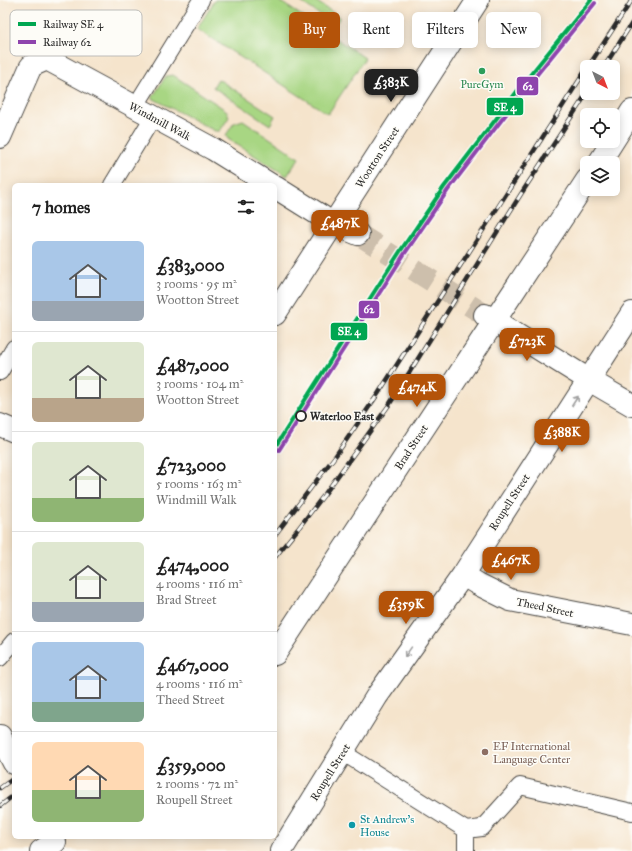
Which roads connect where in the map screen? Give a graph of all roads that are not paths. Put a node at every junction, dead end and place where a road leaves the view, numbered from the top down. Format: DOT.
graph roads {
  1 [pos="201,0"];
  2 [pos="478,0"];
  3 [pos="632,111"];
  4 [pos="144,112"];
  5 [pos="0,137"];
  6 [pos="603,156"];
  7 [pos="113,183"];
  8 [pos="268,183"];
  9 [pos="277,188"];
  10 [pos="580,190"];
  11 [pos="334,224"];
  12 [pos="358,234"];
  13 [pos="277,311"];
  14 [pos="632,313"];
  15 [pos="489,318"];
  16 [pos="12,351"];
  17 [pos="0,372"];
  18 [pos="588,380"];
  19 [pos="632,405"];
  20 [pos="0,425"];
  21 [pos="12,430"];
  22 [pos="463,574"];
  23 [pos="631,622"];
  24 [pos="12,643"];
  25 [pos="277,650"];
  26 [pos="0,658"];
  27 [pos="0,736"];
  28 [pos="342,752"];
  29 [pos="12,759"];
  30 [pos="632,812"];
  31 [pos="466,830"];
  32 [pos="281,851"];
  33 [pos="466,851"];
  1 -- 4 [label="lane"];
  2 -- 11 [label="street, Wootton Street"];
  3 -- 6 [label="street"];
  4 -- 5 [label="street, Windmill Walk"];
  4 -- 7 [label="lane"];
  4 -- 8 [label="street, Windmill Walk"];
  9 -- 11 [label="street"];
  10 -- 15 [label="street, Brad Street"];
  11 -- 12 [label="street"];
  11 -- 13 [label="street, Wootton Street"];
  14 -- 18 [label="street, Roupell Street"];
  15 -- 18 [label="street"];
  15 -- 25 [label="street, Brad Street"];
  16 -- 17 [label="lane"];
  18 -- 19 [label="street"];
  22 -- 18 [label="street, Roupell Street, one-way"];
  20 -- 21 [label="street"];
  22 -- 23 [label="street, Theed Street"];
  22 -- 28 [label="street, Roupell Street, one-way"];
  24 -- 26 [label="lane"];
  27 -- 29 [label="street"];
  28 -- 31 [label="lane"];
  28 -- 32 [label="street, Roupell Street"];
  30 -- 31 [label="lane"];
  31 -- 33 [label="lane"];
}
